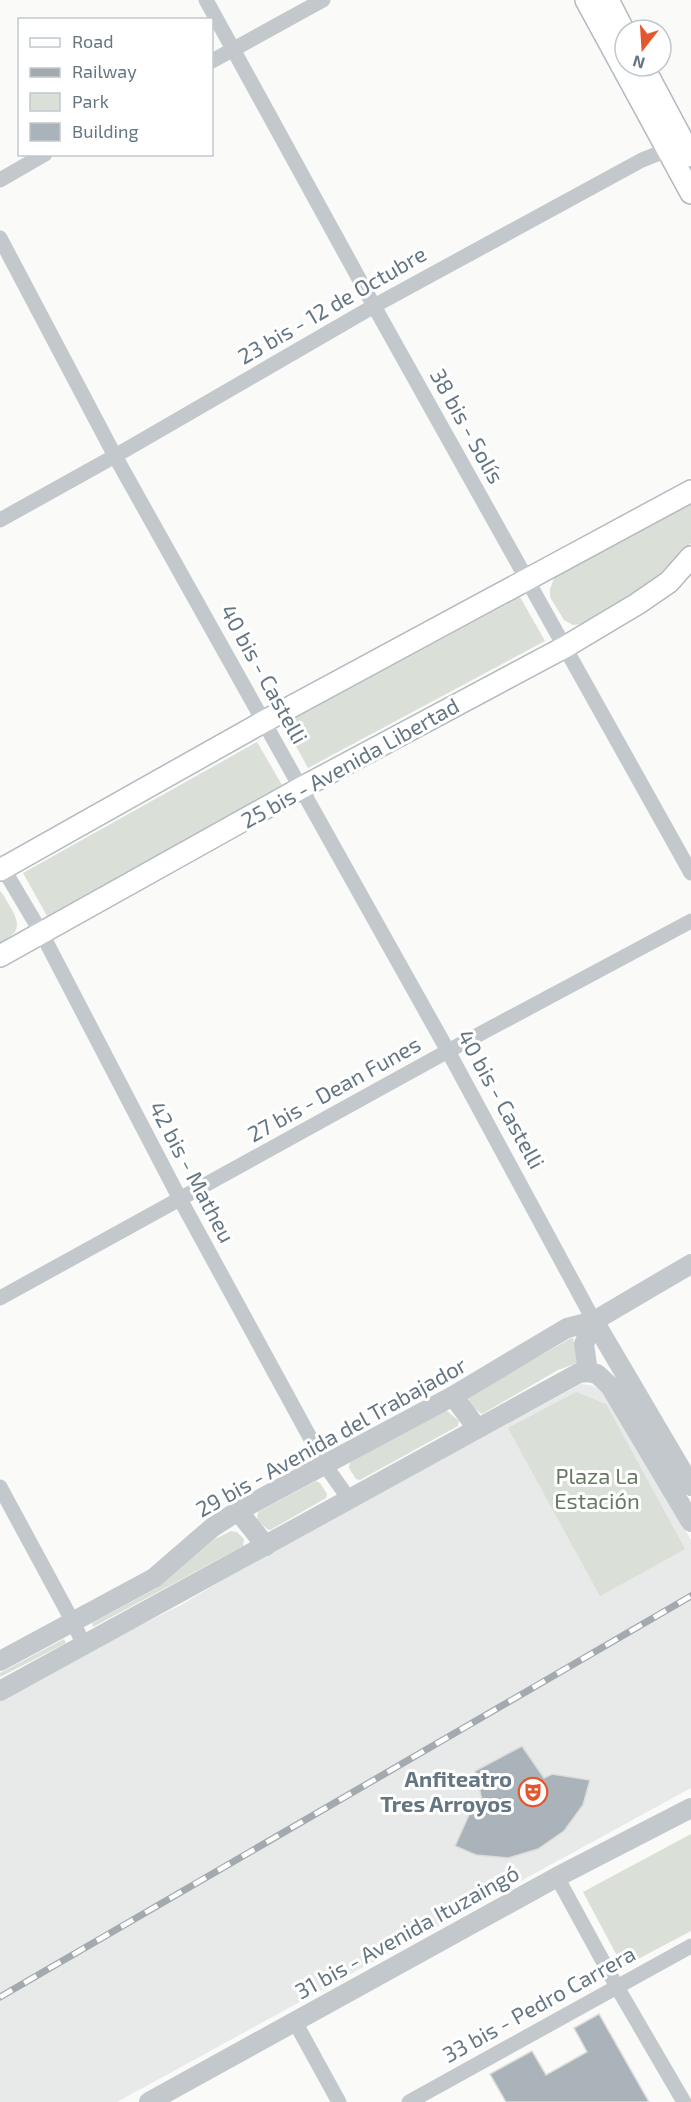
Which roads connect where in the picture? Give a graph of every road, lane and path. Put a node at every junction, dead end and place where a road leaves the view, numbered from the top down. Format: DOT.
graph roads {
  1 [pos="207,0"];
  2 [pos="323,0"];
  3 [pos="586,0"];
  4 [pos="608,0"];
  5 [pos="617,18"];
  6 [pos="233,49"];
  7 [pos="213,60"];
  8 [pos="649,78"];
  9 [pos="683,148"];
  10 [pos="42,156"];
  11 [pos="0,180"];
  12 [pos="691,193"];
  13 [pos="0,238"];
  14 [pos="374,306"];
  15 [pos="115,456"];
  16 [pos="691,492"];
  17 [pos="0,520"];
  18 [pos="691,557"];
  19 [pos="527,580"];
  20 [pos="565,647"];
  21 [pos="263,722"];
  22 [pos="301,788"];
  23 [pos="1,867"];
  24 [pos="691,873"];
  25 [pos="691,921"];
  26 [pos="42,934"];
  27 [pos="0,956"];
  28 [pos="448,1051"];
  29 [pos="180,1199"];
  30 [pos="691,1264"];
  31 [pos="0,1298"];
  32 [pos="594,1321"];
  33 [pos="588,1372"];
  34 [pos="453,1396"];
  35 [pos="477,1428"];
  36 [pos="324,1464"];
  37 [pos="691,1486"];
  38 [pos="0,1487"];
  39 [pos="349,1499"];
  40 [pos="238,1511"];
  41 [pos="690,1520"];
  42 [pos="266,1546"];
  43 [pos="73,1622"];
  44 [pos="84,1645"];
  45 [pos="0,1661"];
  46 [pos="0,1691"];
  47 [pos="691,1808"];
  48 [pos="557,1877"];
  49 [pos="691,1946"];
  50 [pos="617,1987"];
  51 [pos="295,2022"];
  52 [pos="149,2102"];
  53 [pos="339,2102"];
  54 [pos="409,2102"];
  55 [pos="684,2102"];
  1 -- 6 [label="street, 38 bis - Solís"];
  2 -- 6 [label="street"];
  3 -- 9 [label="main road"];
  4 -- 5 [label="main road"];
  6 -- 7 [label="street"];
  6 -- 14 [label="street, 38 bis - Solís"];
  8 -- 9 [label="main road"];
  9 -- 12 [label="main road"];
  9 -- 14 [label="street, 23 bis - 12 de Octubre"];
  10 -- 11 [label="street"];
  13 -- 15 [label="street, 40 bis - Castelli"];
  14 -- 15 [label="street, 23 bis - 12 de Octubre"];
  14 -- 19 [label="street, 38 bis - Solís"];
  15 -- 17 [label="street, 23 bis - 12 de Octubre"];
  15 -- 21 [label="street, 40 bis - Castelli"];
  16 -- 19 [label="main road"];
  18 -- 20 [label="main road, 25 bis - Avenida Libertad"];
  19 -- 20 [label="street, 38 bis - Solís"];
  19 -- 21 [label="main road"];
  20 -- 22 [label="main road, 25 bis - Avenida Libertad"];
  20 -- 24 [label="street, 38 bis - Solís"];
  21 -- 22 [label="street, 40 bis - Castelli"];
  21 -- 23 [label="main road"];
  22 -- 26 [label="main road, 25 bis - Avenida Libertad"];
  22 -- 28 [label="street, 40 bis - Castelli"];
  23 -- 26 [label="street, 42 bis - Matheu"];
  25 -- 28 [label="street, 27 bis - Dean Funes"];
  26 -- 27 [label="main road, 25 bis - Avenida Libertad"];
  26 -- 29 [label="street, 42 bis - Matheu"];
  28 -- 29 [label="street, 27 bis - Dean Funes"];
  28 -- 32 [label="street, 40 bis - Castelli"];
  29 -- 31 [label="street, 27 bis - Dean Funes"];
  29 -- 36 [label="street, 42 bis - Matheu"];
  30 -- 32 [label="street, 29 bis - Avenida del Trabajador"];
  32 -- 33 [label="street"];
  32 -- 34 [label="street, 29 bis - Avenida del Trabajador"];
  32 -- 37 [label="street, 40 bis - Castelli"];
  33 -- 35 [label="street"];
  33 -- 41 [label="street"];
  34 -- 35 [label="street"];
  34 -- 36 [label="street, 29 bis - Avenida del Trabajador"];
  35 -- 39 [label="street"];
  36 -- 39 [label="street, 42 bis - Matheu"];
  36 -- 40 [label="street, 29 bis - Avenida del Trabajador"];
  38 -- 43 [label="street"];
  39 -- 42 [label="street"];
  40 -- 42 [label="street"];
  40 -- 43 [label="street, 29 bis - Avenida del Trabajador"];
  42 -- 44 [label="street"];
  43 -- 44 [label="street"];
  43 -- 45 [label="street, 29 bis - Avenida del Trabajador"];
  44 -- 46 [label="street"];
  47 -- 48 [label="street, 31 bis - Avenida Ituzaingó"];
  48 -- 50 [label="street"];
  48 -- 51 [label="street, 31 bis - Avenida Ituzaingó"];
  49 -- 50 [label="street, 33 bis - Pedro Carrera"];
  50 -- 54 [label="street, 33 bis - Pedro Carrera"];
  50 -- 55 [label="street"];
  51 -- 52 [label="street, 31 bis - Avenida Ituzaingó"];
  51 -- 53 [label="street"];
}
